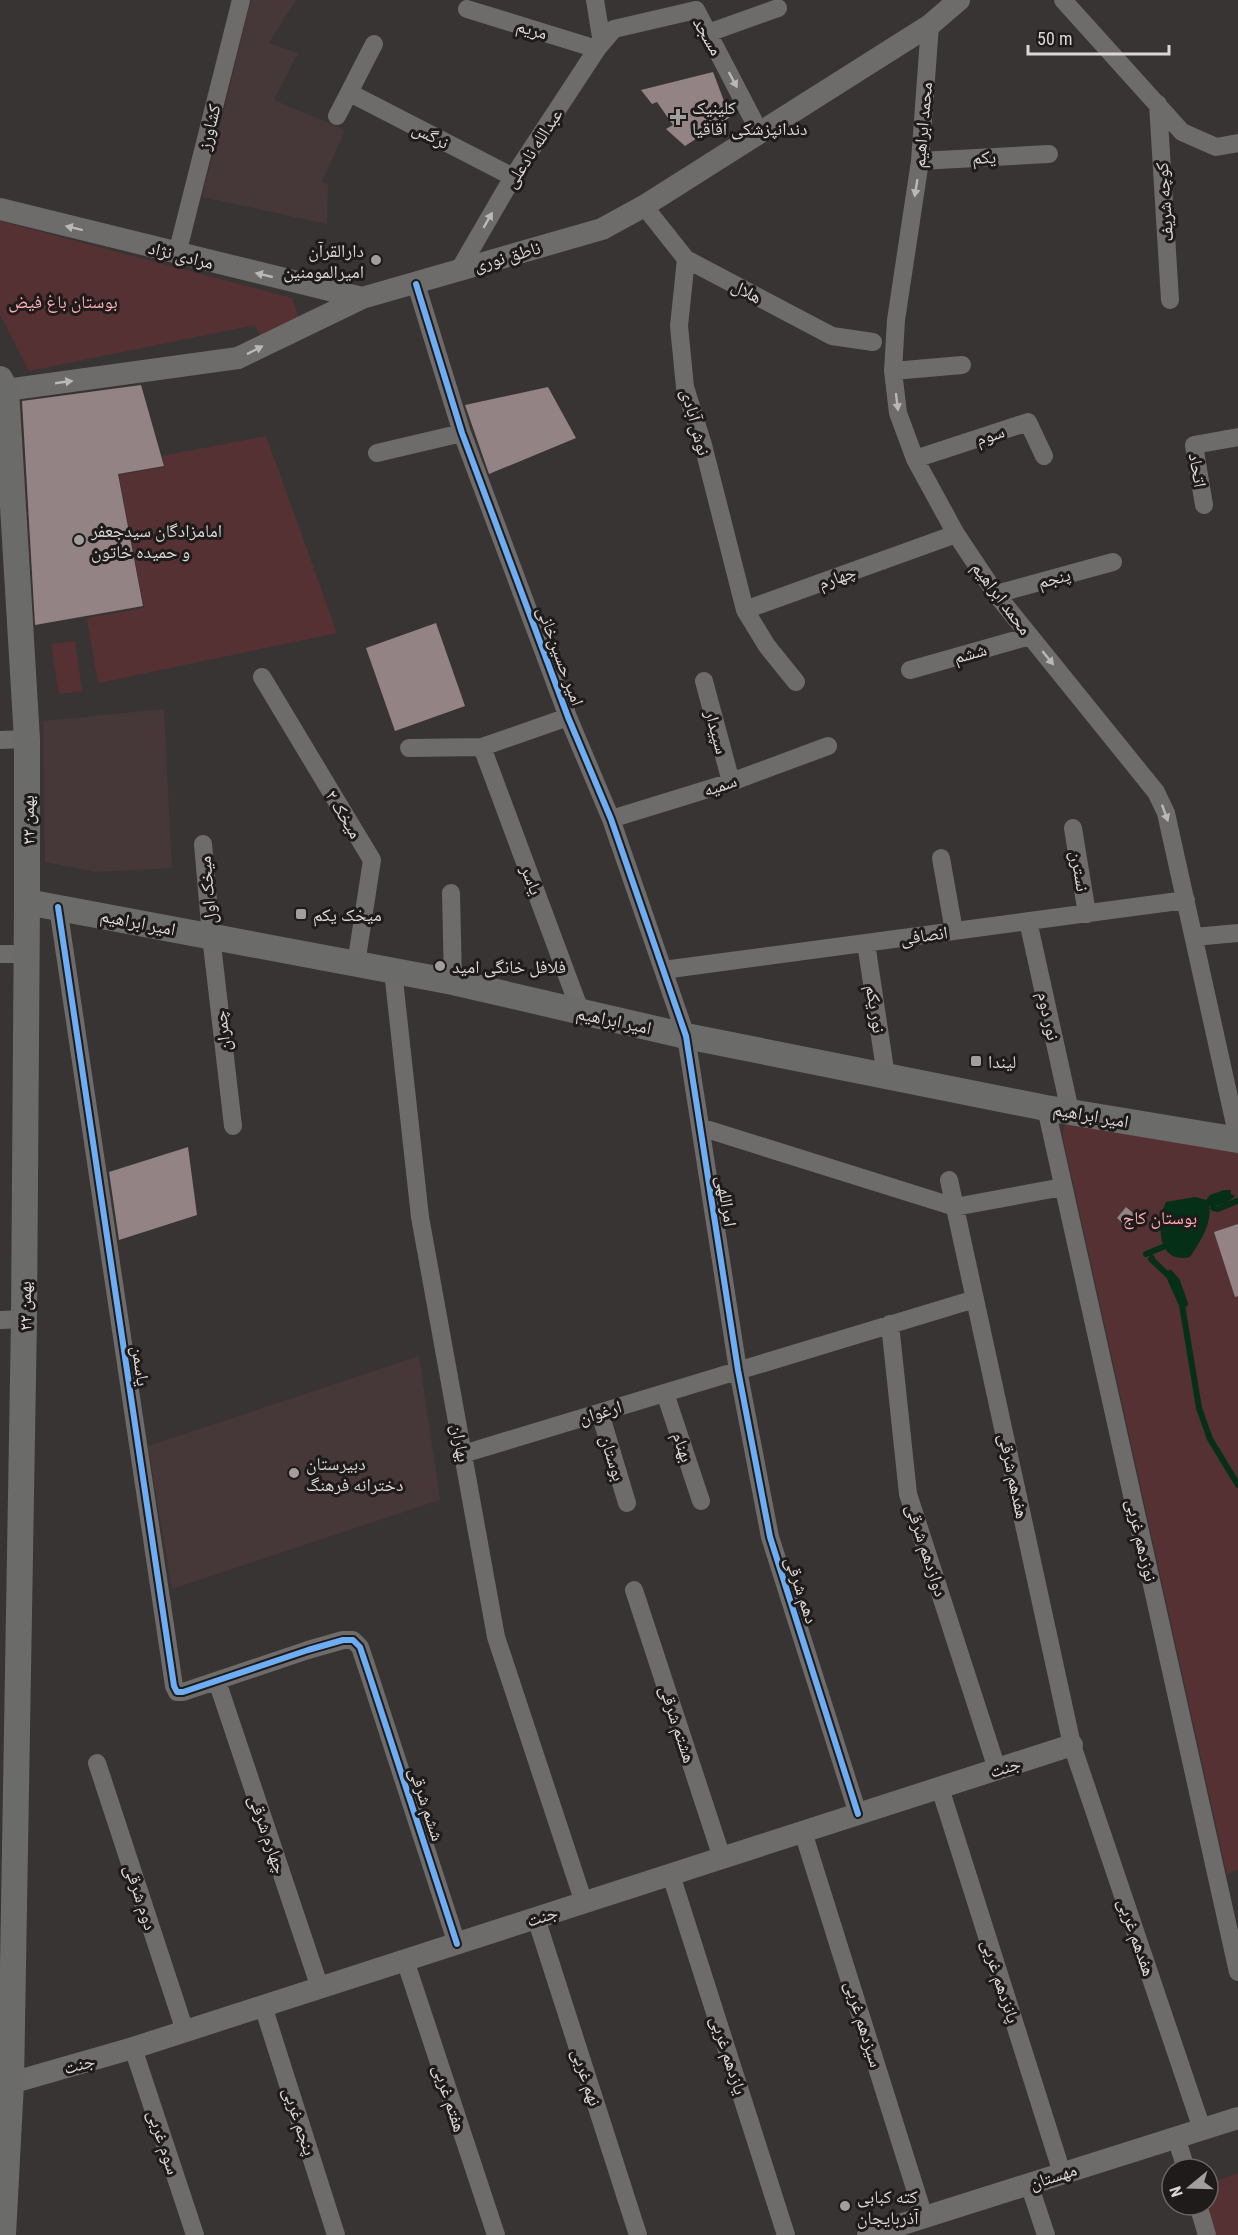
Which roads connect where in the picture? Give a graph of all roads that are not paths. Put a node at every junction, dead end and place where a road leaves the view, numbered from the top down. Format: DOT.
graph roads {
  1 [pos="241,0"];
  2 [pos="595,0"];
  3 [pos="959,0"];
  4 [pos="1063,0"];
  5 [pos="672,8"];
  6 [pos="778,8"];
  7 [pos="467,9"];
  8 [pos="930,25"];
  9 [pos="708,33"];
  10 [pos="604,40"];
  11 [pos="374,44"];
  12 [pos="350,93"];
  13 [pos="1158,104"];
  14 [pos="337,116"];
  15 [pos="760,133"];
  16 [pos="1238,143"];
  17 [pos="1049,154"];
  18 [pos="920,161"];
  19 [pos="513,177"];
  20 [pos="644,206"];
  21 [pos="0,209"];
  22 [pos="177,254"];
  23 [pos="686,259"];
  24 [pos="459,270"];
  25 [pos="416,284"];
  26 [pos="362,298"];
  27 [pos="1170,300"];
  28 [pos="873,342"];
  29 [pos="963,365"];
  30 [pos="893,371"];
  31 [pos="3,385"];
  32 [pos="462,433"];
  33 [pos="1238,437"];
  34 [pos="376,453"];
  35 [pos="1044,456"];
  36 [pos="915,459"];
  37 [pos="1204,505"];
  38 [pos="956,534"];
  39 [pos="1113,562"];
  40 [pos="996,594"];
  41 [pos="745,610"];
  42 [pos="1030,636"];
  43 [pos="910,670"];
  44 [pos="262,677"];
  45 [pos="704,681"];
  46 [pos="795,682"];
  47 [pos="567,717"];
  48 [pos="27,739"];
  49 [pos="0,740"];
  50 [pos="828,746"];
  51 [pos="482,747"];
  52 [pos="409,748"];
  53 [pos="731,782"];
  54 [pos="611,819"];
  55 [pos="1073,828"];
  56 [pos="203,844"];
  57 [pos="941,858"];
  58 [pos="451,893"];
  59 [pos="1186,900"];
  60 [pos="27,902"];
  61 [pos="58,907"];
  62 [pos="1087,914"];
  63 [pos="1028,921"];
  64 [pos="954,931"];
  65 [pos="1238,933"];
  66 [pos="211,936"];
  67 [pos="1194,937"];
  68 [pos="866,943"];
  69 [pos="13,954"];
  70 [pos="356,964"];
  71 [pos="663,970"];
  72 [pos="393,971"];
  73 [pos="453,982"];
  74 [pos="582,1013"];
  75 [pos="686,1036"];
  76 [pos="886,1076"];
  77 [pos="1058,1109"];
  78 [pos="233,1126"];
  79 [pos="700,1127"];
  80 [pos="1238,1139"];
  81 [pos="949,1180"];
  82 [pos="1064,1187"];
  83 [pos="955,1207"];
  84 [pos="975,1299"];
  85 [pos="12,1319"];
  86 [pos="890,1324"];
  87 [pos="738,1371"];
  88 [pos="665,1393"];
  89 [pos="600,1413"];
  90 [pos="463,1454"];
  91 [pos="701,1501"];
  92 [pos="627,1503"];
  93 [pos="634,1590"];
  94 [pos="308,1650"];
  95 [pos="217,1681"];
  96 [pos="1072,1745"];
  97 [pos="97,1763"];
  98 [pos="997,1769"];
  99 [pos="940,1788"];
  100 [pos="858,1814"];
  101 [pos="803,1832"];
  102 [pos="722,1858"];
  103 [pos="671,1875"];
  104 [pos="584,1903"];
  105 [pos="536,1918"];
  106 [pos="457,1944"];
  107 [pos="405,1960"];
  108 [pos="1238,1972"];
  109 [pos="320,1988"];
  110 [pos="263,2006"];
  111 [pos="185,2031"];
  112 [pos="133,2048"];
  113 [pos="11,2083"];
  114 [pos="1238,2118"];
  115 [pos="1202,2129"];
  116 [pos="1176,2137"];
  117 [pos="1182,2157"];
  118 [pos="1062,2173"];
  119 [pos="1029,2184"];
  120 [pos="924,2217"];
  121 [pos="1202,2217"];
  122 [pos="2,2226"];
  123 [pos="878,2233"];
  124 [pos="195,2235"];
  125 [pos="336,2235"];
  126 [pos="496,2235"];
  127 [pos="638,2235"];
  128 [pos="786,2235"];
  129 [pos="1046,2235"];
  130 [pos="1207,2235"];
  1 -- 22 [label="street, کشاورز"];
  2 -- 10 [label="street"];
  3 -- 8 [label="street, ناطق نوری"];
  4 -- 13 [label="street"];
  5 -- 9 [label="street, مسجد"];
  5 -- 10 [label="street, مسجد"];
  6 -- 9 [label="street"];
  7 -- 10 [label="street, مریم"];
  8 -- 15 [label="street, ناطق نوری"];
  8 -- 18 [label="street, محمد ابراهیم"];
  9 -- 15 [label="street, مسجد, one-way"];
  10 -- 19 [label="street, عبدالله نادعلی"];
  11 -- 12 [label="street"];
  12 -- 14 [label="street"];
  12 -- 19 [label="street, نرگس"];
  13 -- 16 [label="street"];
  13 -- 27 [label="street, کوچه شریف"];
  15 -- 20 [label="street, ناطق نوری"];
  17 -- 18 [label="street, یکم"];
  18 -- 30 [label="street, محمد ابراهیم, one-way"];
  24 -- 19 [label="street, عبدالله نادعلی, one-way"];
  20 -- 23 [label="street, هلال"];
  20 -- 24 [label="street, ناطق نوری"];
  22 -- 21 [label="street, مرادی نژاد, one-way"];
  26 -- 22 [label="street, مرادی نژاد, one-way"];
  23 -- 28 [label="street, هلال"];
  23 -- 41 [label="street, نوش آبادی"];
  24 -- 25 [label="street, ناطق نوری"];
  25 -- 26 [label="street, ناطق نوری"];
  25 -- 32 [label="street, امیر حسین‌خانی"];
  31 -- 26 [label="street, ناطق نوری, one-way"];
  29 -- 30 [label="street"];
  30 -- 36 [label="street, محمد ابراهیم, one-way"];
  31 -- 48 [label="main road, ۲۲ بهمن"];
  32 -- 34 [label="street"];
  32 -- 47 [label="street, امیر حسین‌خانی"];
  33 -- 37 [label="street, اتحاد"];
  35 -- 36 [label="street, سوم"];
  36 -- 38 [label="street, محمد ابراهیم"];
  38 -- 40 [label="street, محمد ابراهیم"];
  38 -- 41 [label="street, چهارم"];
  39 -- 40 [label="street, پنجم"];
  40 -- 42 [label="street, محمد ابراهیم"];
  41 -- 46 [label="street"];
  42 -- 43 [label="street, ششم"];
  42 -- 59 [label="street, محمد ابراهیم, one-way"];
  44 -- 70 [label="street, میخک ۲"];
  45 -- 53 [label="street, سپیدار"];
  47 -- 51 [label="street"];
  47 -- 54 [label="street, امیر حسین‌خانی"];
  48 -- 49 [label="street"];
  48 -- 60 [label="main road, ۲۲ بهمن"];
  50 -- 53 [label="street, سمیه"];
  51 -- 52 [label="street"];
  51 -- 74 [label="street, یاسر"];
  53 -- 54 [label="street, سمیه"];
  54 -- 71 [label="street, امیر حسین‌خانی"];
  55 -- 62 [label="street, نسترن"];
  56 -- 66 [label="street, میخک اول"];
  57 -- 64 [label="street"];
  58 -- 73 [label="street"];
  59 -- 62 [label="street, انصافی"];
  59 -- 67 [label="street, محمد ابراهیم"];
  60 -- 61 [label="main road, امیر ابراهیم"];
  60 -- 69 [label="main road, ۲۲ بهمن"];
  61 -- 66 [label="main road, امیر ابراهیم"];
  61 -- 95 [label="street, یاسمن"];
  62 -- 63 [label="street, انصافی"];
  63 -- 64 [label="street, انصافی"];
  63 -- 77 [label="street, نور دوم"];
  64 -- 68 [label="street, انصافی"];
  65 -- 67 [label="street"];
  66 -- 70 [label="main road, امیر ابراهیم"];
  66 -- 78 [label="street, چمران"];
  67 -- 80 [label="street, محمد ابراهیم"];
  68 -- 71 [label="street, انصافی"];
  68 -- 76 [label="street, نور یکم"];
  69 -- 85 [label="main road, ۲۲ بهمن"];
  70 -- 72 [label="main road, امیر ابراهیم"];
  71 -- 75 [label="street, امیر حسین‌خانی"];
  72 -- 73 [label="main road, امیر ابراهیم"];
  72 -- 90 [label="street, بهاران"];
  73 -- 74 [label="main road, امیر ابراهیم"];
  74 -- 75 [label="main road, امیر ابراهیم"];
  75 -- 76 [label="main road, امیر ابراهیم"];
  75 -- 79 [label="street, امراللهی"];
  76 -- 77 [label="main road, امیر ابراهیم"];
  77 -- 80 [label="main road, امیر ابراهیم"];
  77 -- 82 [label="street, نوزدهم غربی"];
  79 -- 83 [label="street"];
  79 -- 87 [label="street, امراللهی"];
  81 -- 83 [label="street, هفدهم شرقی"];
  82 -- 83 [label="street"];
  82 -- 108 [label="street, نوزدهم غربی"];
  83 -- 84 [label="street, هفدهم شرقی"];
  84 -- 86 [label="street, ارغوان"];
  84 -- 96 [label="street, هفدهم شرقی"];
  85 -- 113 [label="main road, ۲۲ بهمن"];
  86 -- 87 [label="street, ارغوان"];
  86 -- 98 [label="street, دوازدهم شرقی"];
  87 -- 88 [label="street, ارغوان"];
  87 -- 100 [label="street, دهم شرقی"];
  88 -- 89 [label="street, ارغوان"];
  88 -- 91 [label="street, بهنام"];
  89 -- 90 [label="street, ارغوان"];
  89 -- 92 [label="street, بوستان"];
  90 -- 104 [label="street, بهاران"];
  93 -- 102 [label="street, هشتم شرقی"];
  94 -- 95 [label="street, یاسمن"];
  94 -- 106 [label="street, ششم شرقی"];
  95 -- 109 [label="street, چهارم شرقی"];
  96 -- 98 [label="street, جنت"];
  96 -- 115 [label="street, هفدهم غربی"];
  97 -- 111 [label="street, دوم شرقی"];
  98 -- 99 [label="street, جنت"];
  99 -- 100 [label="street, جنت"];
  99 -- 118 [label="street, پانزدهم غربی"];
  100 -- 101 [label="street, جنت"];
  101 -- 102 [label="street, جنت"];
  101 -- 120 [label="street, سیزدهم غربی"];
  102 -- 103 [label="street, جنت"];
  103 -- 104 [label="street, جنت"];
  103 -- 128 [label="street, یازدهم غربی"];
  104 -- 105 [label="street, جنت"];
  105 -- 106 [label="street, جنت"];
  105 -- 127 [label="street, نهم غربی"];
  106 -- 107 [label="street, جنت"];
  107 -- 109 [label="street, جنت"];
  107 -- 126 [label="street, هفتم غربی"];
  109 -- 110 [label="street, جنت"];
  110 -- 111 [label="street, جنت"];
  110 -- 125 [label="street, پنجم غربی"];
  111 -- 112 [label="street, جنت"];
  112 -- 113 [label="street, جنت"];
  112 -- 124 [label="street, سوم غربی"];
  113 -- 122 [label="main road, ۲۲ بهمن"];
  114 -- 115 [label="street, مهستان"];
  115 -- 116 [label="street, مهستان"];
  116 -- 117 [label="street"];
  116 -- 118 [label="street, مهستان"];
  118 -- 119 [label="street, مهستان"];
  119 -- 120 [label="street, مهستان"];
  119 -- 129 [label="street"];
  120 -- 123 [label="street, مهستان"];
  121 -- 130 [label="street"];
}
